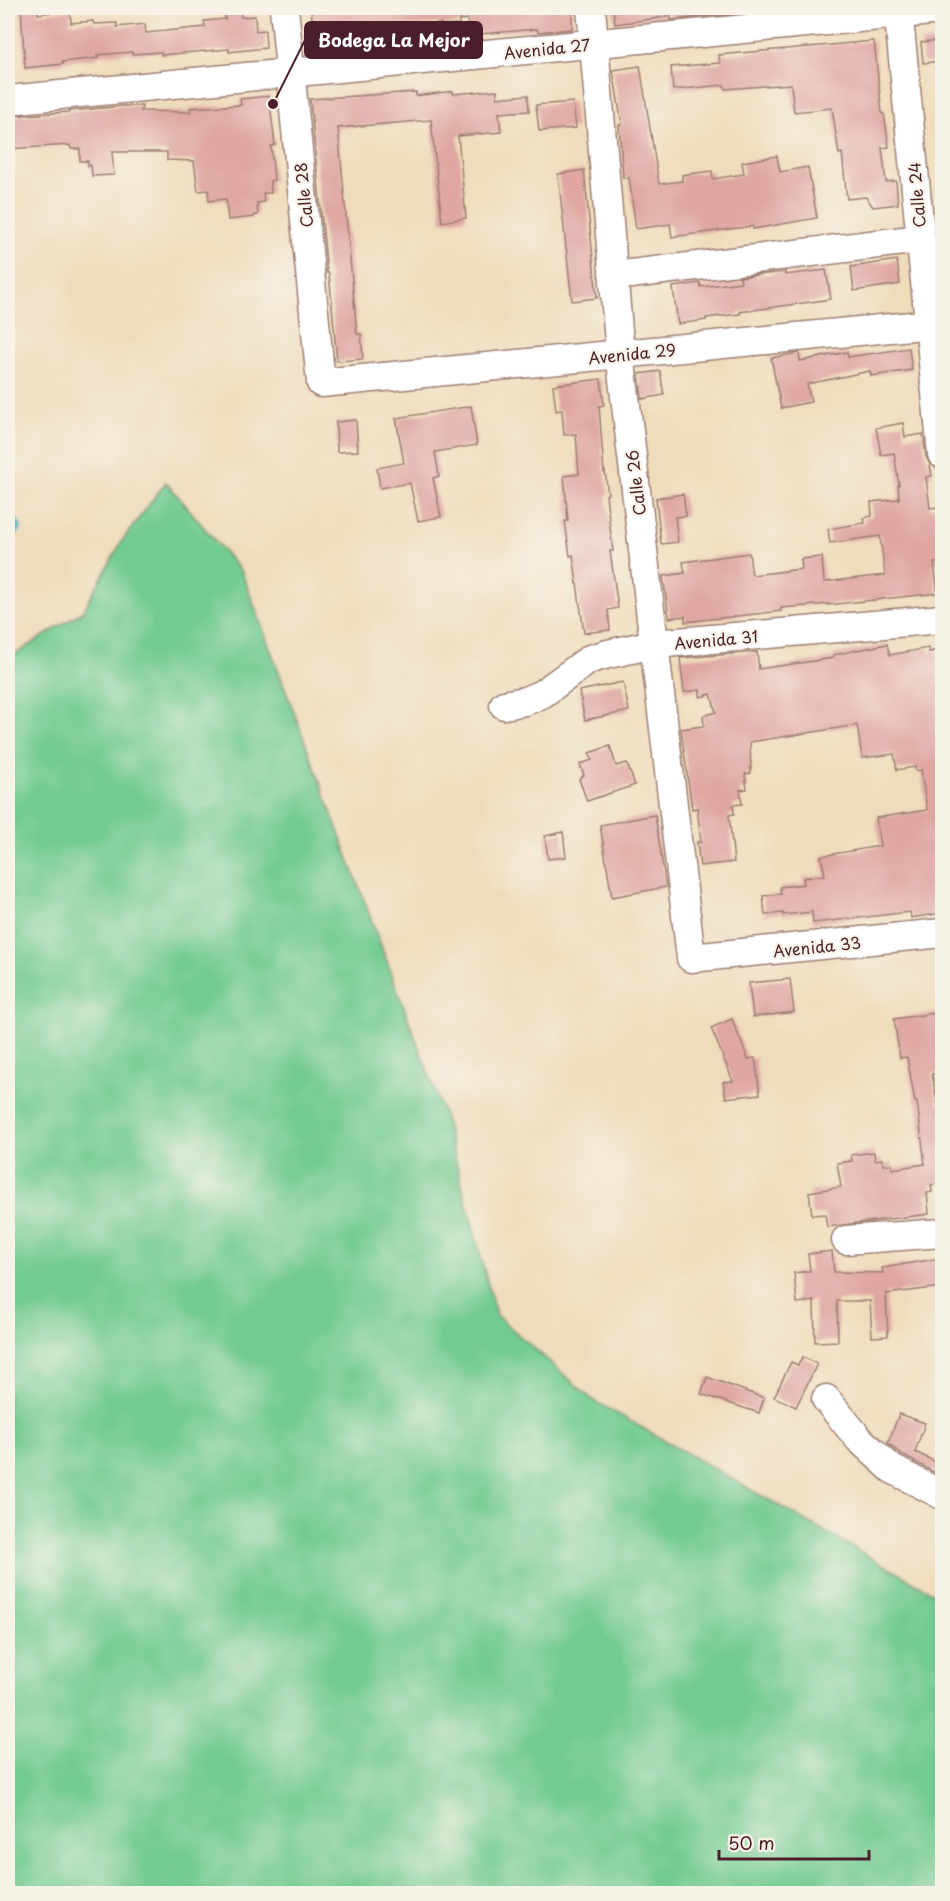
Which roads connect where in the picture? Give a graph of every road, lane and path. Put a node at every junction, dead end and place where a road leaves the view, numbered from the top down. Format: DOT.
graph roads {
  1 [pos="284,8"];
  2 [pos="591,8"];
  3 [pos="942,10"];
  4 [pos="898,11"];
  5 [pos="594,44"];
  6 [pos="291,73"];
  7 [pos="8,100"];
  8 [pos="920,239"];
  9 [pos="614,276"];
  10 [pos="936,323"];
  11 [pos="620,354"];
  12 [pos="321,383"];
  13 [pos="942,454"];
  14 [pos="942,619"];
  15 [pos="654,644"];
  16 [pos="504,705"];
  17 [pos="942,933"];
  18 [pos="691,958"];
  19 [pos="942,1233"];
  20 [pos="846,1239"];
  21 [pos="826,1400"];
  22 [pos="942,1495"];
  1 -- 6 [label="street, Calle 28"];
  2 -- 5 [label="street, Calle 26"];
  3 -- 4 [label="street, Avenida 27"];
  4 -- 5 [label="street, Avenida 27"];
  4 -- 8 [label="street, Calle 24"];
  5 -- 6 [label="street, Avenida 27"];
  5 -- 9 [label="street, Calle 26"];
  6 -- 7 [label="street, Avenida 27"];
  6 -- 12 [label="street, Calle 28"];
  8 -- 9 [label="street"];
  8 -- 10 [label="street, Calle 24"];
  9 -- 11 [label="street, Calle 26"];
  10 -- 11 [label="street, Avenida 29"];
  10 -- 13 [label="street, Calle 24"];
  11 -- 12 [label="street, Avenida 29"];
  11 -- 15 [label="street, Calle 26"];
  14 -- 15 [label="street, Avenida 31"];
  15 -- 16 [label="street, Avenida 31"];
  15 -- 18 [label="street, Calle 26"];
  17 -- 18 [label="street, Avenida 33"];
  19 -- 20 [label="street"];
  21 -- 22 [label="street"];
}
